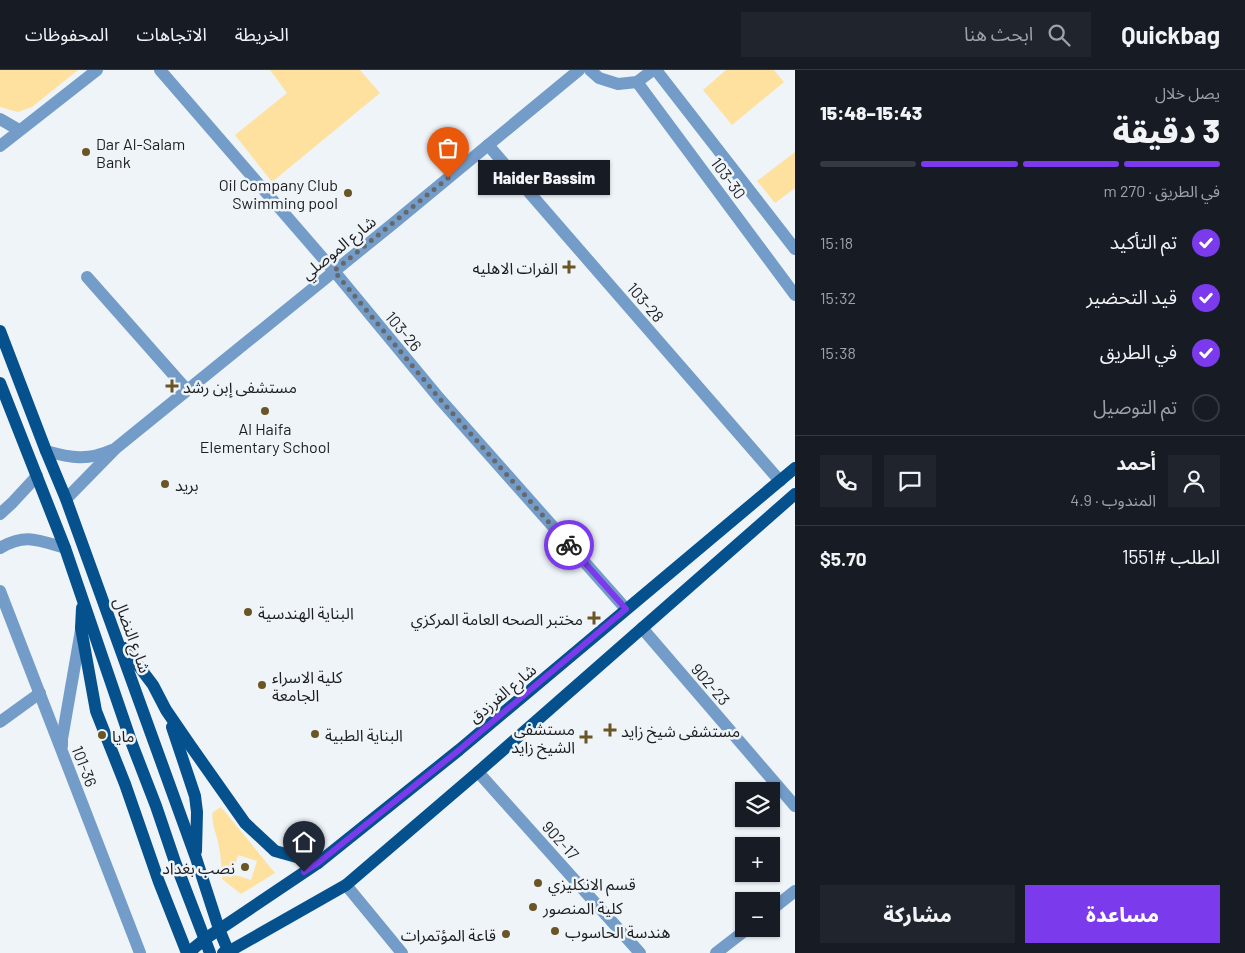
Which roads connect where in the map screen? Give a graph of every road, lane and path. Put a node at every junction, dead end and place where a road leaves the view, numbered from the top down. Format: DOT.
graph roads {
  1 [pos="97,70"];
  2 [pos="160,70"];
  3 [pos="579,70"];
  4 [pos="590,70"];
  5 [pos="654,70"];
  6 [pos="638,82"];
  7 [pos="0,119"];
  8 [pos="19,130"];
  9 [pos="488,145"];
  10 [pos="0,146"];
  11 [pos="795,248"];
  12 [pos="334,271"];
  13 [pos="87,277"];
  14 [pos="795,295"];
  15 [pos="0,331"];
  16 [pos="0,383"];
  17 [pos="187,390"];
  18 [pos="116,448"];
  19 [pos="46,451"];
  20 [pos="795,468"];
  21 [pos="37,476"];
  22 [pos="780,480"];
  23 [pos="794,496"];
  24 [pos="66,499"];
  25 [pos="0,514"];
  26 [pos="0,548"];
  27 [pos="65,548"];
  28 [pos="0,591"];
  29 [pos="82,600"];
  30 [pos="626,609"];
  31 [pos="81,628"];
  32 [pos="642,628"];
  33 [pos="118,638"];
  34 [pos="40,693"];
  35 [pos="166,710"];
  36 [pos="0,722"];
  37 [pos="62,751"];
  38 [pos="478,772"];
  39 [pos="156,806"];
  40 [pos="795,806"];
  41 [pos="135,813"];
  42 [pos="196,858"];
  43 [pos="318,863"];
  44 [pos="346,885"];
  45 [pos="795,891"];
  46 [pos="780,903"];
  47 [pos="219,929"];
  48 [pos="737,937"];
  49 [pos="205,939"];
  50 [pos="140,953"];
  51 [pos="187,953"];
  52 [pos="191,953"];
  53 [pos="210,953"];
  54 [pos="227,953"];
  55 [pos="402,953"];
  56 [pos="640,953"];
  57 [pos="716,953"];
  1 -- 8 [label="street"];
  2 -- 12 [label="street, 103-26"];
  3 -- 9 [label="street, شارع الموصلي"];
  4 -- 6 [label="street"];
  5 -- 6 [label="street"];
  5 -- 11 [label="street, 103-30"];
  6 -- 14 [label="street, 103-30"];
  7 -- 8 [label="street"];
  8 -- 10 [label="street"];
  9 -- 12 [label="street, شارع الموصلي"];
  9 -- 22 [label="street, 103-28"];
  12 -- 17 [label="street, شارع الموصلي"];
  12 -- 30 [label="street, 103-26"];
  13 -- 17 [label="street"];
  15 -- 19 [label="main road, شارع النضال"];
  16 -- 21 [label="main road"];
  17 -- 18 [label="street, شارع الموصلي"];
  18 -- 19 [label="street, شارع الموصلي"];
  18 -- 24 [label="street, شارع الموصلي"];
  19 -- 24 [label="main road, شارع النضال"];
  20 -- 22 [label="main road, شارع الفرزدق"];
  21 -- 25 [label="street"];
  21 -- 27 [label="main road"];
  22 -- 30 [label="main road, شارع الفرزدق"];
  23 -- 32 [label="main road"];
  24 -- 33 [label="main road, شارع النضال"];
  26 -- 27 [label="street"];
  27 -- 29 [label="main road"];
  28 -- 34 [label="street, 101-36"];
  29 -- 31 [label="main road"];
  29 -- 39 [label="main road"];
  30 -- 43 [label="main road, شارع الفرزدق"];
  31 -- 37 [label="street"];
  31 -- 41 [label="main road"];
  32 -- 38 [label="main road"];
  32 -- 40 [label="street, 902-23"];
  33 -- 35 [label="main road"];
  33 -- 42 [label="main road, شارع النضال"];
  34 -- 36 [label="street"];
  34 -- 37 [label="street, 101-36"];
  35 -- 42 [label="main road"];
  35 -- 43 [label="main road"];
  37 -- 50 [label="street, 101-36"];
  38 -- 44 [label="main road"];
  38 -- 56 [label="street, 902-17"];
  39 -- 41 [label="main road"];
  39 -- 49 [label="main road"];
  41 -- 51 [label="main road"];
  42 -- 47 [label="main road, شارع النضال"];
  43 -- 47 [label="main road, شارع الفرزدق"];
  44 -- 54 [label="main road"];
  44 -- 55 [label="street"];
  45 -- 46 [label="street"];
  47 -- 49 [label="main road, شارع الفرزدق"];
  47 -- 54 [label="main road, شارع النضال"];
  48 -- 57 [label="street"];
  49 -- 52 [label="main road, شارع الفرزدق"];
  49 -- 53 [label="main road"];
}
